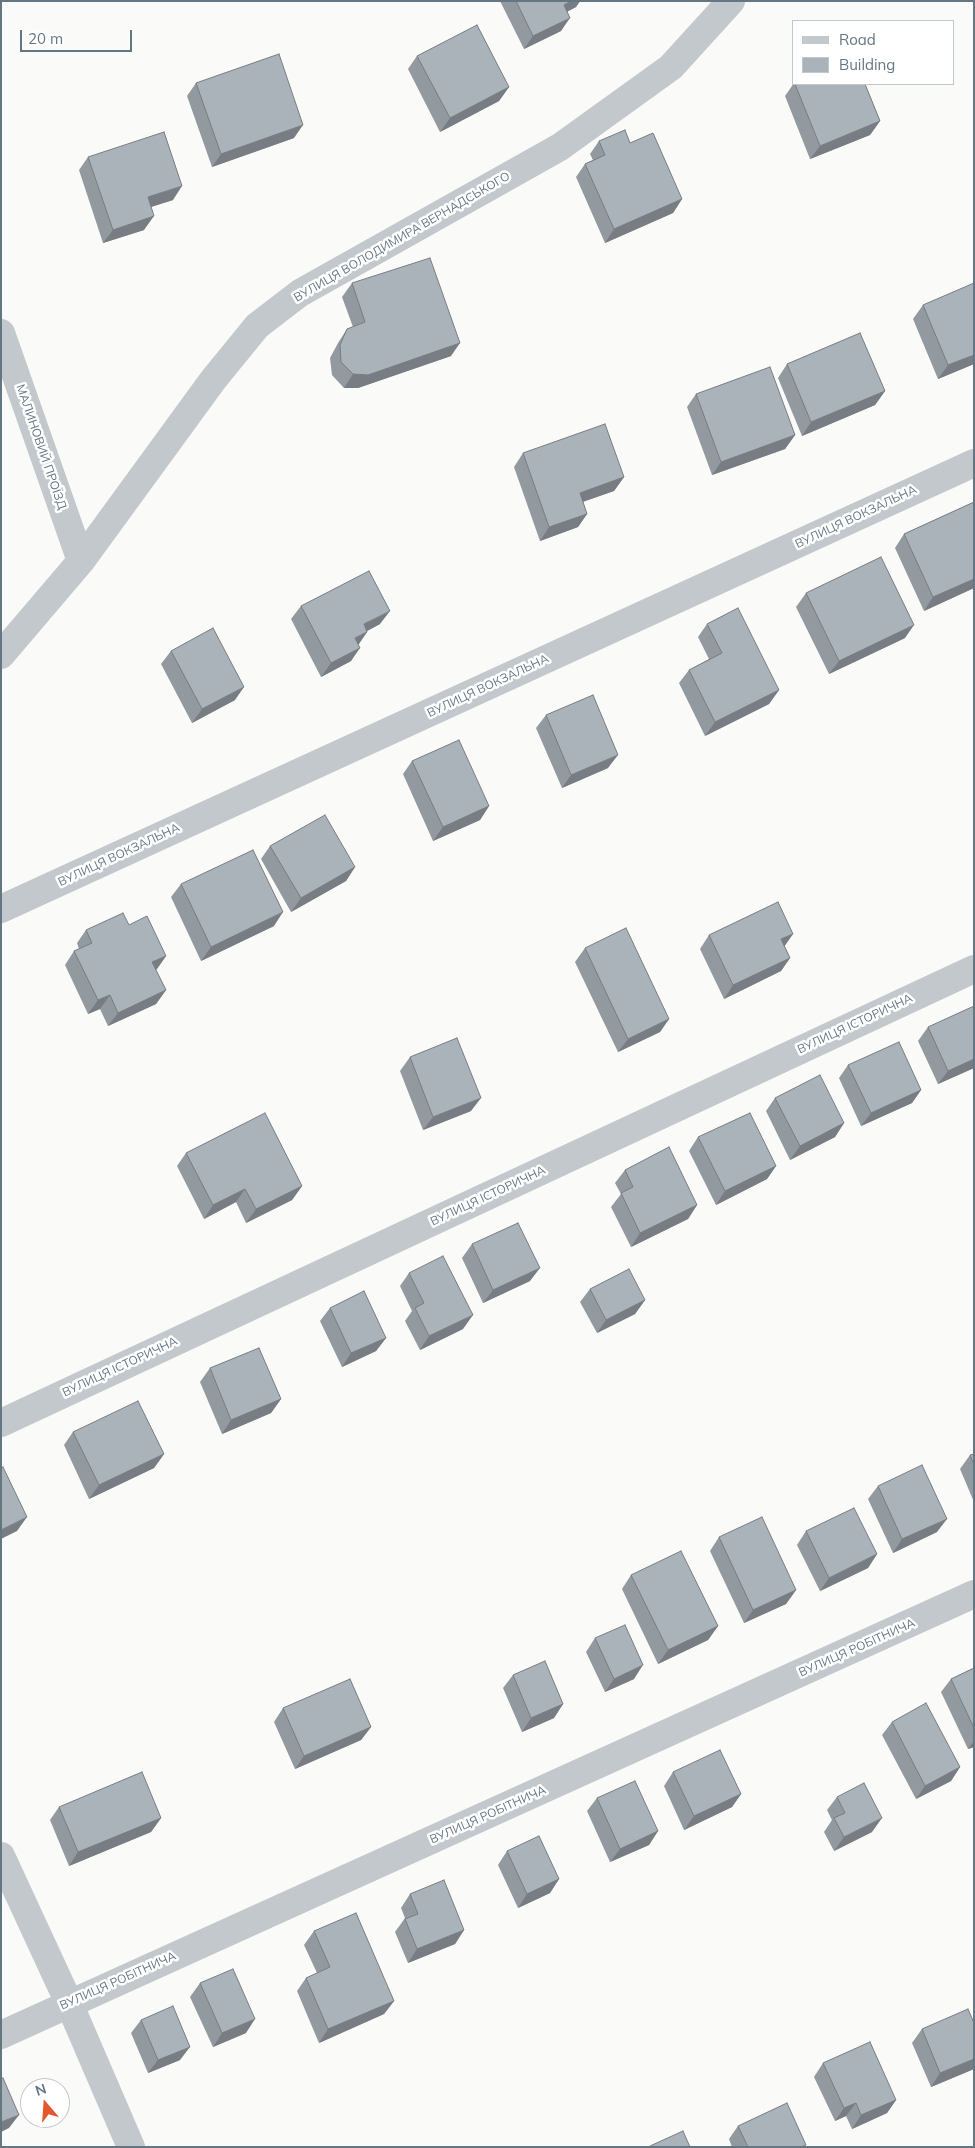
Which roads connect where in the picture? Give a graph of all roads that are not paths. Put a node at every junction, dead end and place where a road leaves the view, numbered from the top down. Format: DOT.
graph roads {
  1 [pos="731,1"];
  2 [pos="1,333"];
  3 [pos="974,463"];
  4 [pos="81,561"];
  5 [pos="1,655"];
  6 [pos="1,909"];
  7 [pos="974,969"];
  8 [pos="1,1422"];
  9 [pos="974,1594"];
  10 [pos="1,1856"];
  11 [pos="69,2003"];
  12 [pos="1,2035"];
  13 [pos="130,2147"];
  1 -- 4 [label="street, ВУЛИЦЯ ВОЛОДИМИРА ВЕРНАДСЬКОГО"];
  2 -- 4 [label="street, МАЛИНОВИЙ ПРОЇЗД"];
  3 -- 6 [label="street, ВУЛИЦЯ ВОКЗАЛЬНА"];
  4 -- 5 [label="street, ВУЛИЦЯ ВОЛОДИМИРА ВЕРНАДСЬКОГО"];
  7 -- 8 [label="street, ВУЛИЦЯ ІСТОРИЧНА"];
  9 -- 11 [label="street, ВУЛИЦЯ РОБІТНИЧА"];
  10 -- 11 [label="street"];
  11 -- 12 [label="street, ВУЛИЦЯ РОБІТНИЧА"];
  11 -- 13 [label="street"];
}
